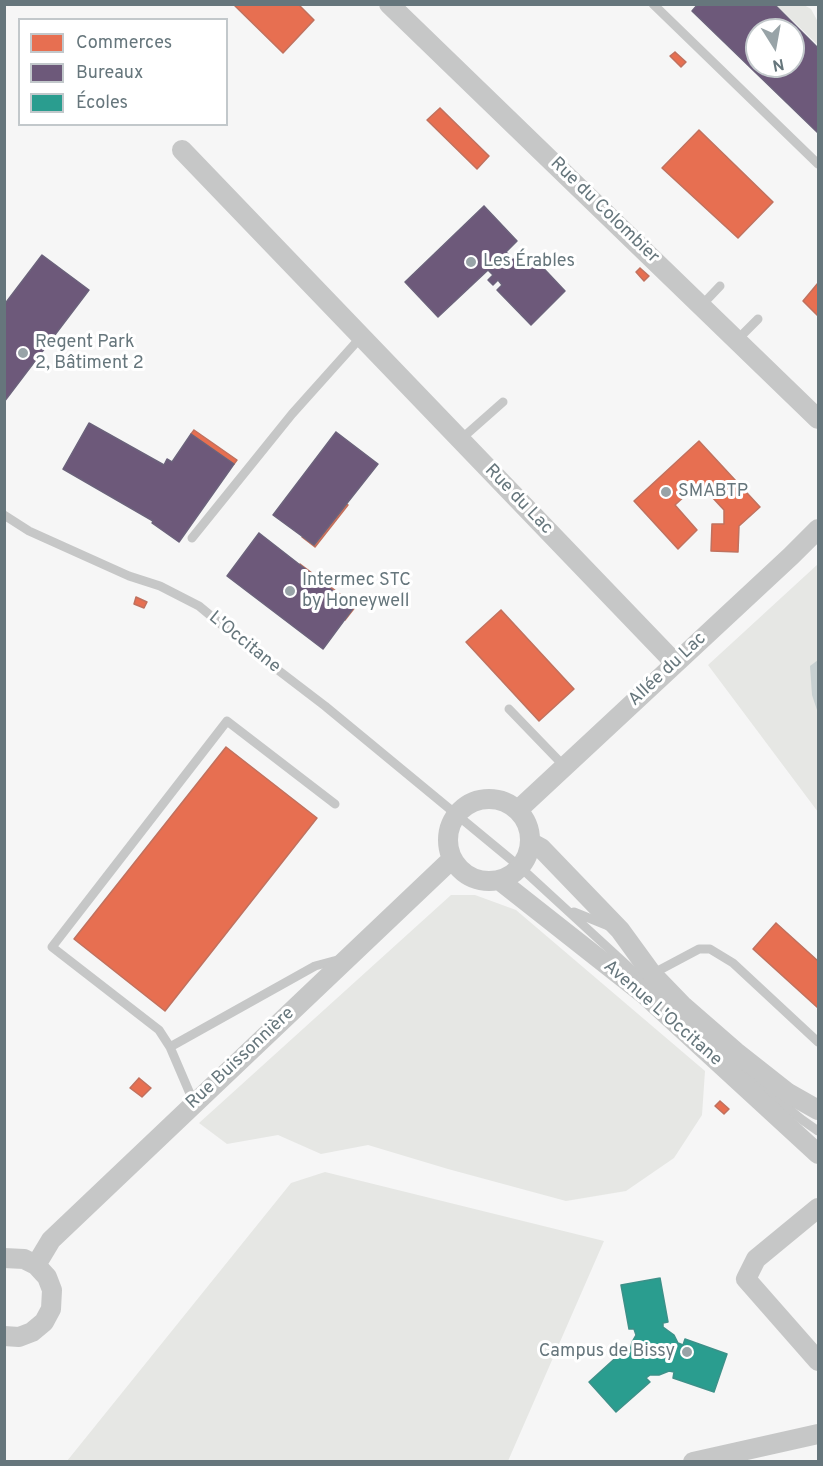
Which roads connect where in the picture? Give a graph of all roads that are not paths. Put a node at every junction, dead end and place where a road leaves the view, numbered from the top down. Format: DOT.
graph roads {
  1 [pos="389,4"];
  2 [pos="652,4"];
  3 [pos="182,150"];
  4 [pos="819,164"];
  5 [pos="720,286"];
  6 [pos="701,306"];
  7 [pos="758,319"];
  8 [pos="361,337"];
  9 [pos="737,340"];
  10 [pos="503,402"];
  11 [pos="819,419"];
  12 [pos="460,440"];
  13 [pos="4,515"];
  14 [pos="819,529"];
  15 [pos="192,538"];
  16 [pos="675,663"];
  17 [pos="509,709"];
  18 [pos="564,766"];
  19 [pos="334,804"];
  20 [pos="518,810"];
  21 [pos="456,816"];
  22 [pos="530,842"];
  23 [pos="452,859"];
  24 [pos="520,867"];
  25 [pos="499,880"];
  26 [pos="564,906"];
  27 [pos="620,930"];
  28 [pos="349,957"];
  29 [pos="652,974"];
  30 [pos="819,1042"];
  31 [pos="170,1047"];
  32 [pos="736,1052"];
  33 [pos="757,1082"];
  34 [pos="194,1103"];
  35 [pos="819,1110"];
  36 [pos="819,1131"];
  37 [pos="819,1155"];
  38 [pos="819,1208"];
  39 [pos="4,1258"];
  40 [pos="36,1265"];
  41 [pos="4,1336"];
  42 [pos="819,1362"];
  43 [pos="819,1434"];
  44 [pos="693,1461"];
  1 -- 6 [label="street, Rue du Colombier"];
  2 -- 4 [label="lane"];
  3 -- 8 [label="street, Rue du Lac"];
  5 -- 6 [label="lane"];
  6 -- 9 [label="street, Rue du Colombier"];
  7 -- 9 [label="lane"];
  8 -- 12 [label="street, Rue du Lac"];
  8 -- 15 [label="lane"];
  9 -- 11 [label="street, Rue du Colombier"];
  10 -- 12 [label="lane"];
  12 -- 16 [label="street, Rue du Lac"];
  13 -- 21 [label="lane, L'Occitane"];
  14 -- 16 [label="street, Allée du Lac"];
  16 -- 18 [label="street, Allée du Lac"];
  17 -- 18 [label="lane"];
  18 -- 20 [label="street, Allée du Lac"];
  19 -- 31 [label="lane"];
  20 -- 21 [label="street"];
  20 -- 22 [label="street"];
  21 -- 23 [label="street"];
  21 -- 24 [label="lane, Avenue L'Occitane"];
  22 -- 24 [label="street"];
  22 -- 27 [label="street"];
  23 -- 25 [label="street"];
  23 -- 28 [label="street, Rue Buissonnière"];
  24 -- 25 [label="street"];
  24 -- 26 [label="lane, Avenue L'Occitane"];
  25 -- 37 [label="street, Avenue L'Occitane"];
  26 -- 27 [label="lane, Avenue L'Occitane"];
  26 -- 33 [label="lane, Avenue L'Occitane"];
  27 -- 29 [label="street"];
  28 -- 31 [label="lane"];
  28 -- 34 [label="street, Rue Buissonnière"];
  29 -- 30 [label="lane"];
  29 -- 32 [label="street"];
  31 -- 34 [label="lane"];
  32 -- 33 [label="lane, Avenue L'Occitane"];
  32 -- 35 [label="street, Avenue L'Occitane"];
  33 -- 36 [label="lane, Avenue L'Occitane"];
  34 -- 40 [label="street, Rue Buissonnière"];
  38 -- 42 [label="street"];
  39 -- 40 [label="street"];
  40 -- 41 [label="street"];
  43 -- 44 [label="street"];
}
